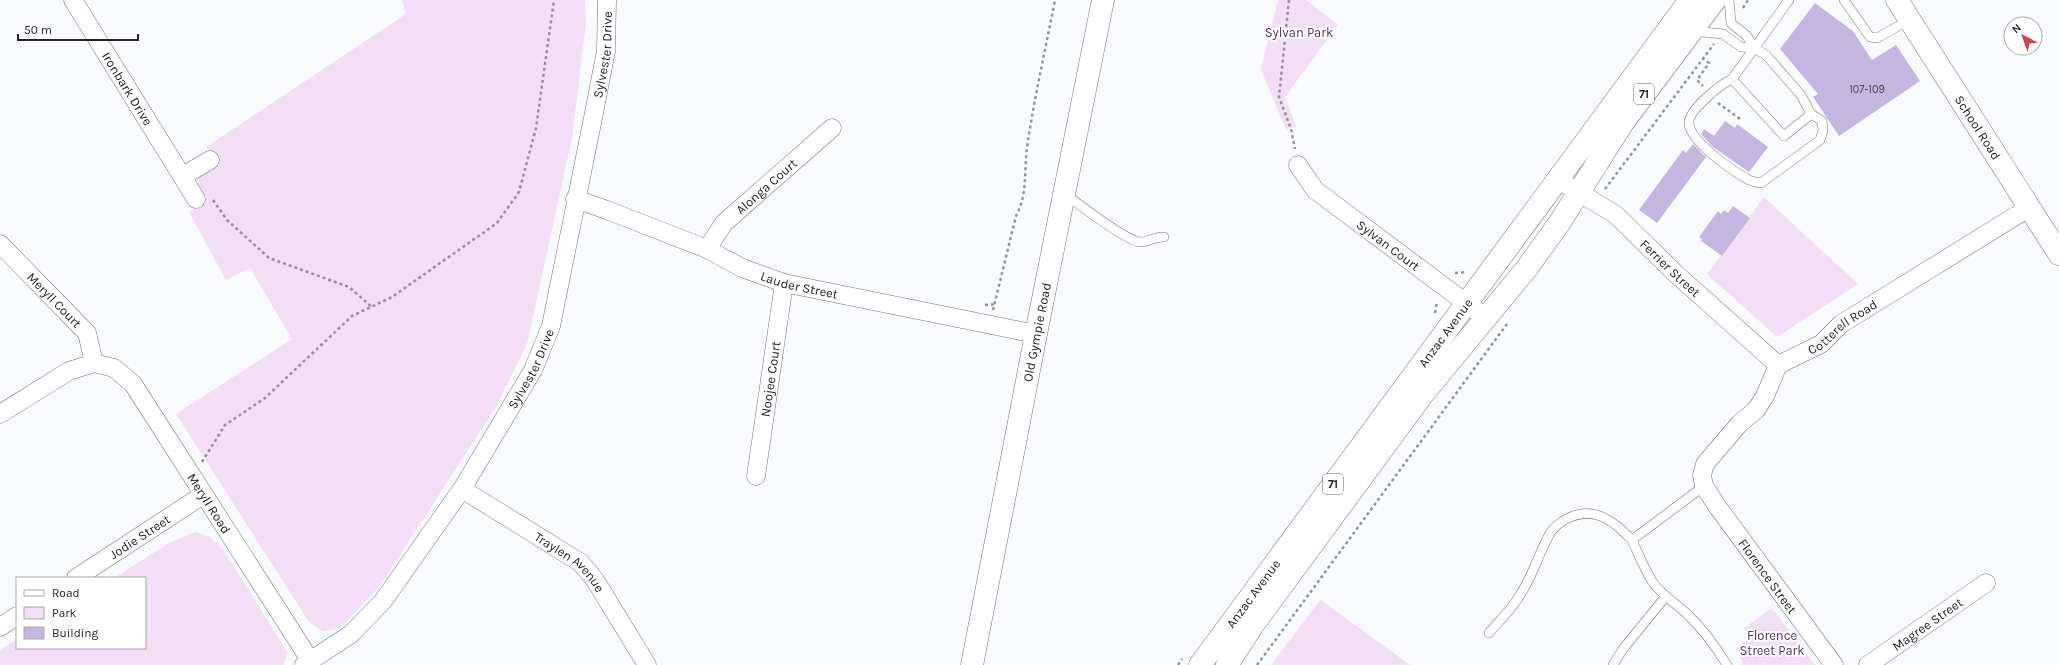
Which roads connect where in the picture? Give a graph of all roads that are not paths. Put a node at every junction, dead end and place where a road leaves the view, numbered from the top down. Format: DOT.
graph roads {
  1 [pos="73,0"];
  2 [pos="607,0"];
  3 [pos="1103,0"];
  4 [pos="1690,0"];
  5 [pos="1715,0"];
  6 [pos="1729,0"];
  7 [pos="1788,0"];
  8 [pos="1844,0"];
  9 [pos="1897,0"];
  10 [pos="1909,20"];
  11 [pos="1692,30"];
  12 [pos="1754,48"];
  13 [pos="1732,79"];
  14 [pos="1811,114"];
  15 [pos="832,128"];
  16 [pos="210,160"];
  17 [pos="1298,166"];
  18 [pos="183,176"];
  19 [pos="1558,179"];
  20 [pos="1064,194"];
  21 [pos="203,197"];
  22 [pos="1588,197"];
  23 [pos="575,199"];
  24 [pos="2030,207"];
  25 [pos="1164,238"];
  26 [pos="0,244"];
  27 [pos="707,249"];
  28 [pos="2059,254"];
  29 [pos="784,283"];
  30 [pos="1467,303"];
  31 [pos="1486,318"];
  32 [pos="1036,334"];
  33 [pos="94,363"];
  34 [pos="1778,365"];
  35 [pos="0,414"];
  36 [pos="756,476"];
  37 [pos="1704,486"];
  38 [pos="462,489"];
  39 [pos="204,495"];
  40 [pos="1632,540"];
  41 [pos="78,577"];
  42 [pos="1986,583"];
  43 [pos="1666,596"];
  44 [pos="16,617"];
  45 [pos="0,627"];
  46 [pos="1489,633"];
  47 [pos="307,663"];
  48 [pos="647,665"];
  49 [pos="972,665"];
  50 [pos="1200,665"];
  51 [pos="1227,665"];
  52 [pos="1613,665"];
  53 [pos="1727,665"];
  54 [pos="1834,665"];
  55 [pos="1868,665"];
  1 -- 18 [label="street, Ironbark Drive"];
  2 -- 23 [label="street, Sylvester Drive"];
  3 -- 20 [label="main road, Old Gympie Road"];
  4 -- 19 [label="main road, Anzac Avenue / 71"];
  5 -- 11 [label="main road, Anzac Avenue / 71"];
  6 -- 12 [label="lane"];
  7 -- 12 [label="lane"];
  8 -- 10 [label="lane"];
  9 -- 10 [label="main road, School Road"];
  10 -- 24 [label="main road, School Road"];
  11 -- 12 [label="lane"];
  11 -- 22 [label="main road, Anzac Avenue / 71"];
  12 -- 13 [label="lane"];
  12 -- 14 [label="lane"];
  13 -- 14 [label="lane"];
  13 -- 14 [label="lane"];
  15 -- 27 [label="street, Alonga Court"];
  16 -- 18 [label="street"];
  17 -- 30 [label="street, Sylvan Court"];
  18 -- 21 [label="street, Ironbark Drive"];
  19 -- 22 [label="street, Ferrier Street"];
  19 -- 30 [label="main road, Anzac Avenue / 71"];
  20 -- 25 [label="lane"];
  20 -- 32 [label="main road, Old Gympie Road"];
  22 -- 31 [label="main road, Anzac Avenue / 71"];
  22 -- 34 [label="street, Ferrier Street"];
  23 -- 27 [label="street, Lauder Street"];
  23 -- 38 [label="street, Sylvester Drive"];
  24 -- 28 [label="main road, School Road"];
  24 -- 34 [label="street, Cotterell Road"];
  26 -- 33 [label="street, Meryll Court"];
  27 -- 29 [label="street, Lauder Street"];
  29 -- 32 [label="street, Lauder Street"];
  29 -- 36 [label="street, Noojee Court"];
  30 -- 31 [label="street, Sylvan Court"];
  30 -- 50 [label="main road, Anzac Avenue / 71"];
  31 -- 51 [label="main road, Anzac Avenue / 71"];
  32 -- 49 [label="main road, Old Gympie Road"];
  33 -- 35 [label="street"];
  33 -- 39 [label="street, Meryll Road"];
  34 -- 37 [label="street"];
  37 -- 40 [label="lane"];
  37 -- 54 [label="street, Florence Street"];
  38 -- 47 [label="street, Sylvester Drive"];
  38 -- 48 [label="street, Traylen Avenue"];
  39 -- 41 [label="street, Jodie Street"];
  39 -- 47 [label="street, Meryll Road"];
  40 -- 43 [label="lane"];
  40 -- 46 [label="lane"];
  42 -- 55 [label="street, Magree Street"];
  43 -- 52 [label="lane"];
  43 -- 53 [label="lane"];
  44 -- 45 [label="street"];
}
